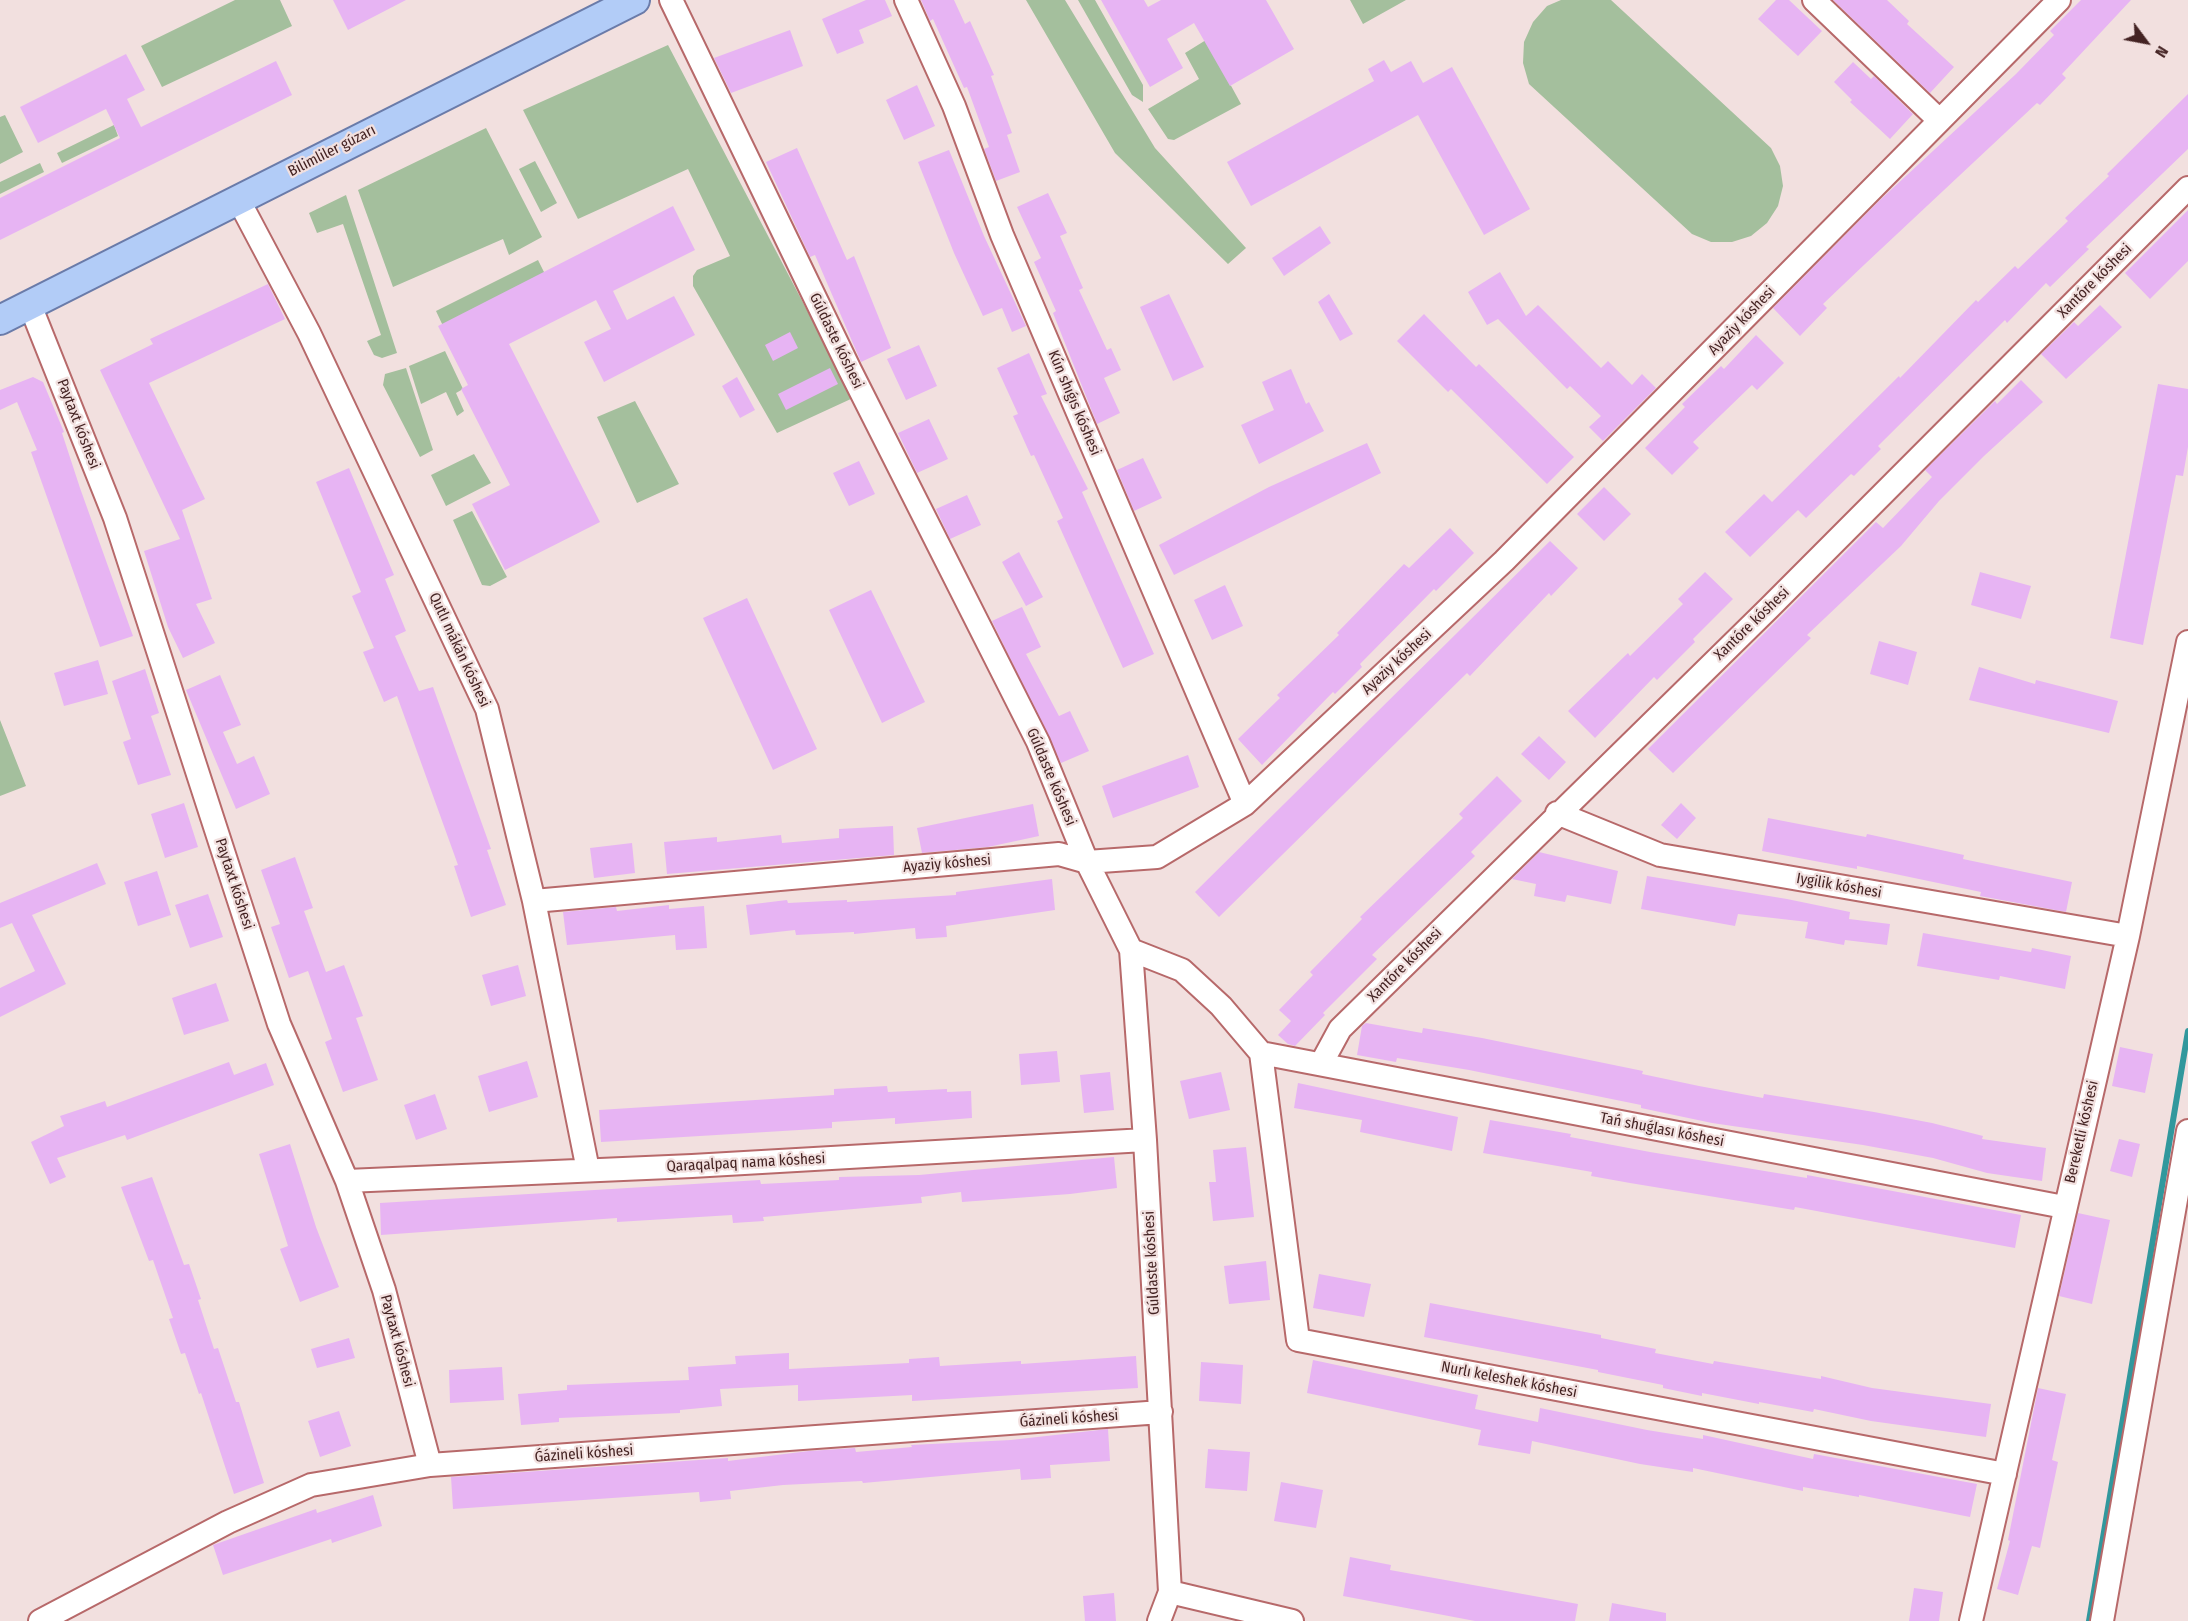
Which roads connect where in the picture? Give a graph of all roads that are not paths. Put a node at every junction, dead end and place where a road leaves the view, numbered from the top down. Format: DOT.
graph roads {
  1 [pos="635,0"];
  2 [pos="671,0"];
  3 [pos="906,0"];
  4 [pos="1814,0"];
  5 [pos="2059,0"];
  6 [pos="1939,120"];
  7 [pos="2188,188"];
  8 [pos="238,199"];
  9 [pos="30,305"];
  10 [pos="0,320"];
  11 [pos="2188,642"];
  12 [pos="1245,804"];
  13 [pos="1557,813"];
  14 [pos="1087,862"];
  15 [pos="534,901"];
  16 [pos="2128,936"];
  17 [pos="1131,950"];
  18 [pos="1261,1053"];
  19 [pos="1321,1064"];
  20 [pos="2188,1131"];
  21 [pos="1145,1140"];
  22 [pos="588,1170"];
  23 [pos="347,1181"];
  24 [pos="2064,1207"];
  25 [pos="1161,1412"];
  26 [pos="430,1465"];
  27 [pos="2005,1474"];
  28 [pos="1170,1592"];
  29 [pos="40,1621"];
  30 [pos="1159,1621"];
  31 [pos="1292,1621"];
  32 [pos="1971,1621"];
  33 [pos="2102,1621"];
  1 -- 8 [label="main road, Bilimliler gúzarı"];
  2 -- 14 [label="street, Gúldaste kóshesi"];
  3 -- 12 [label="street, Kún shıǵıs kóshesi"];
  4 -- 6 [label="street"];
  5 -- 6 [label="street, Ayaziy kóshesi"];
  6 -- 12 [label="street, Ayaziy kóshesi"];
  7 -- 13 [label="street, Xantóre kóshesi"];
  8 -- 9 [label="main road, Bilimliler gúzarı"];
  8 -- 15 [label="street, Qutlı mákán kóshesi"];
  9 -- 10 [label="main road, Bilimliler gúzarı"];
  9 -- 23 [label="street, Paytaxt kóshesi"];
  11 -- 16 [label="street, Bereketli kóshesi"];
  12 -- 14 [label="street, Ayaziy kóshesi"];
  13 -- 16 [label="street, Iygilik kóshesi"];
  13 -- 19 [label="street, Xantóre kóshesi"];
  14 -- 15 [label="street, Ayaziy kóshesi"];
  14 -- 17 [label="street, Gúldaste kóshesi"];
  15 -- 22 [label="street, Qutlı mákán kóshesi"];
  16 -- 24 [label="street, Bereketli kóshesi"];
  17 -- 18 [label="street"];
  17 -- 21 [label="street, Gúldaste kóshesi"];
  18 -- 19 [label="street, Tań shuǵlası kóshesi"];
  18 -- 27 [label="street, Nurlı keleshek kóshesi"];
  19 -- 24 [label="street, Tań shuǵlası kóshesi"];
  20 -- 33 [label="street"];
  21 -- 22 [label="street, Qaraqalpaq nama kóshesi"];
  21 -- 25 [label="street, Gúldaste kóshesi"];
  22 -- 23 [label="street, Qaraqalpaq nama kóshesi"];
  23 -- 26 [label="street, Paytaxt kóshesi"];
  24 -- 27 [label="street, Bereketli kóshesi"];
  25 -- 26 [label="street, Ǵázineli kóshesi"];
  25 -- 28 [label="street, Gúldaste kóshesi"];
  26 -- 29 [label="street, Ǵázineli kóshesi"];
  27 -- 32 [label="street, Bereketli kóshesi"];
  28 -- 30 [label="street, Gúldaste kóshesi"];
  28 -- 31 [label="street"];
}
